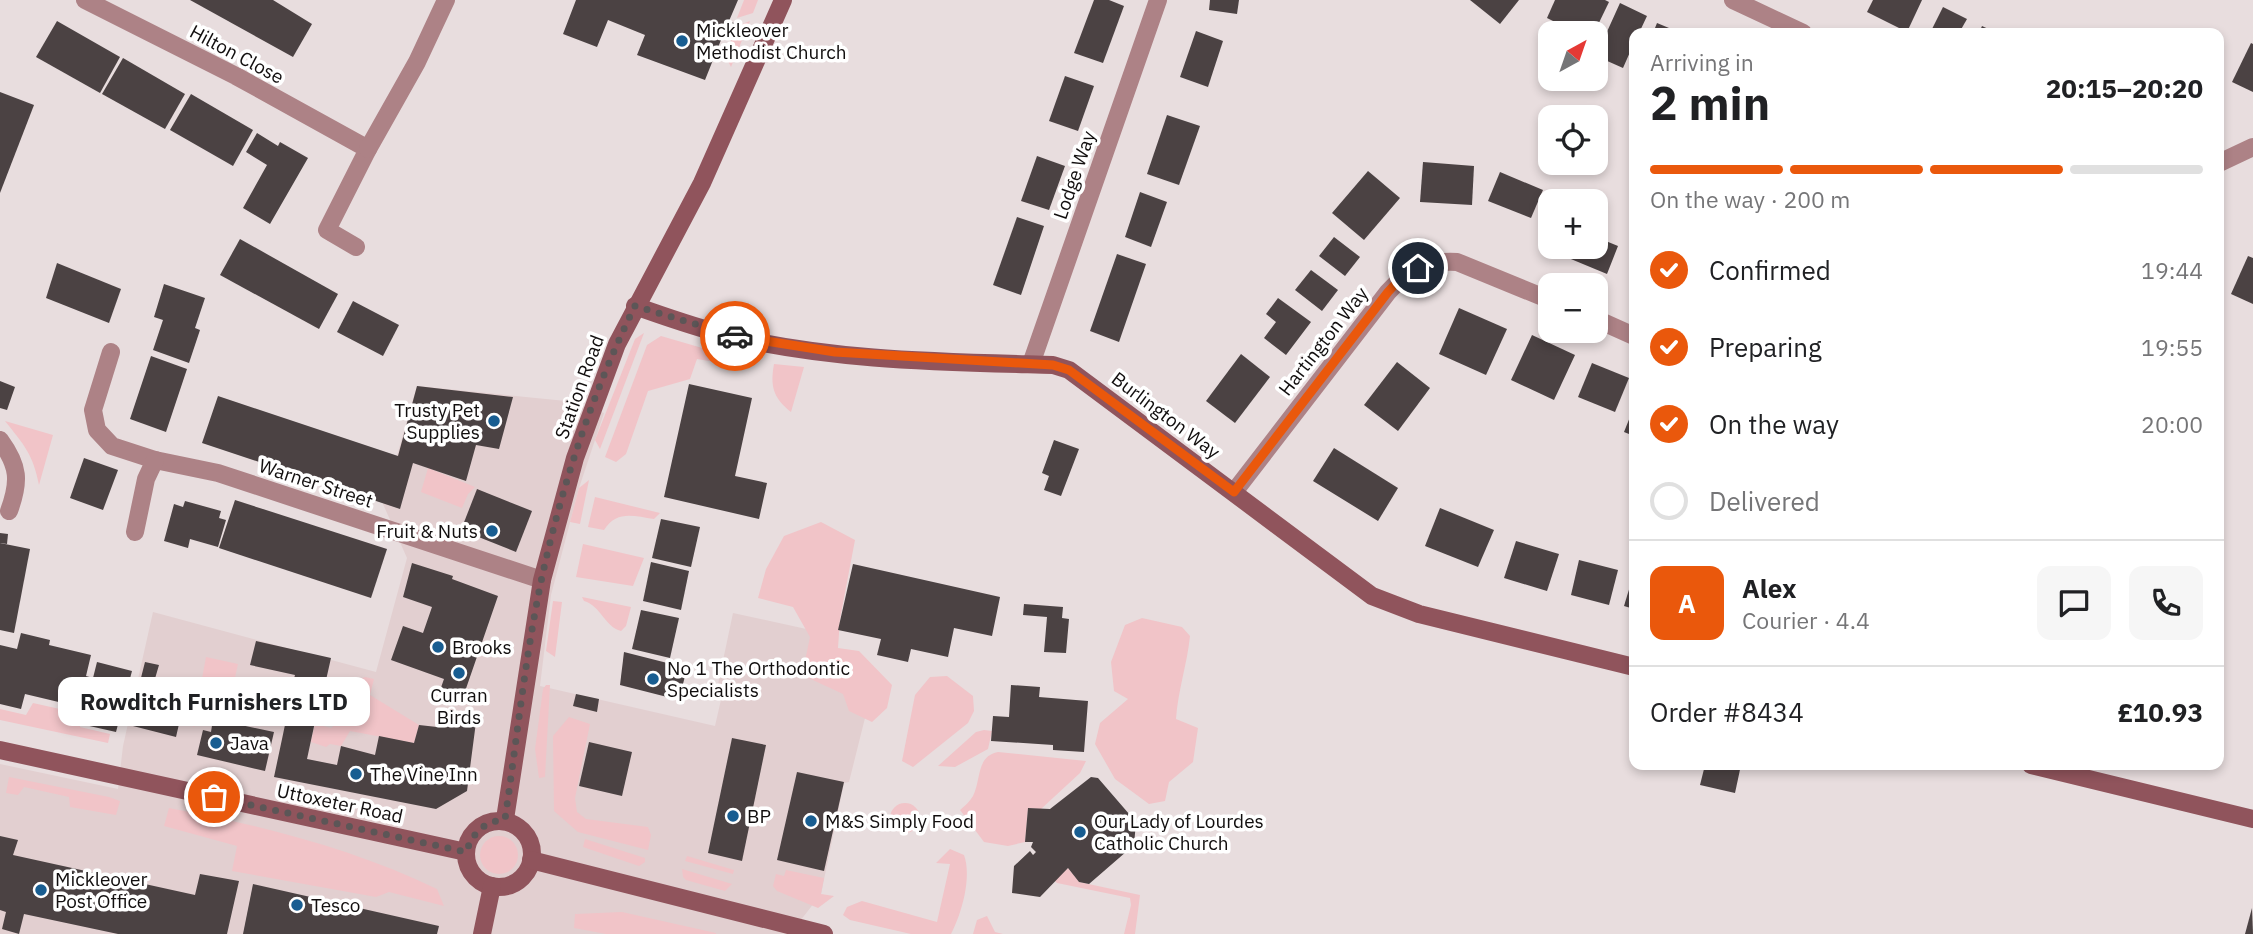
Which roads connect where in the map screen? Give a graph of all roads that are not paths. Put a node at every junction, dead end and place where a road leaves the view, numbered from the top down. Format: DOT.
graph roads {
  1 [pos="85,0"];
  2 [pos="446,0"];
  3 [pos="783,0"];
  4 [pos="1158,0"];
  5 [pos="1733,0"];
  6 [pos="1792,28"];
  7 [pos="2253,146"];
  8 [pos="368,149"];
  9 [pos="2224,160"];
  10 [pos="356,247"];
  11 [pos="1538,295"];
  12 [pos="635,306"];
  13 [pos="1608,324"];
  14 [pos="1629,334"];
  15 [pos="111,352"];
  16 [pos="1031,364"];
  17 [pos="0,440"];
  18 [pos="155,460"];
  19 [pos="1234,492"];
  20 [pos="9,511"];
  21 [pos="135,532"];
  22 [pos="542,579"];
  23 [pos="1629,666"];
  24 [pos="0,750"];
  25 [pos="2052,770"];
  26 [pos="505,819"];
  27 [pos="2253,819"];
  28 [pos="466,852"];
  29 [pos="531,860"];
  30 [pos="492,886"];
  31 [pos="482,934"];
  32 [pos="824,934"];
  1 -- 8 [label="street, Hilton Close"];
  2 -- 8 [label="street"];
  3 -- 12 [label="street, Station Road"];
  4 -- 16 [label="street, Lodge Way"];
  5 -- 6 [label="street"];
  7 -- 9 [label="street"];
  8 -- 10 [label="street"];
  11 -- 19 [label="street, Hartington Way"];
  12 -- 16 [label="street, Burlington Way"];
  12 -- 22 [label="street, Station Road"];
  13 -- 14 [label="street"];
  15 -- 18 [label="street, Warner Street"];
  16 -- 19 [label="street, Burlington Way"];
  17 -- 20 [label="street"];
  18 -- 21 [label="street"];
  18 -- 22 [label="street, Warner Street"];
  19 -- 23 [label="street, Burlington Way"];
  22 -- 26 [label="street, Station Road"];
  24 -- 28 [label="street, Uttoxeter Road"];
  25 -- 27 [label="street"];
  26 -- 28 [label="street"];
  26 -- 29 [label="street"];
  28 -- 30 [label="street"];
  29 -- 30 [label="street"];
  29 -- 32 [label="street"];
  30 -- 31 [label="street"];
}
